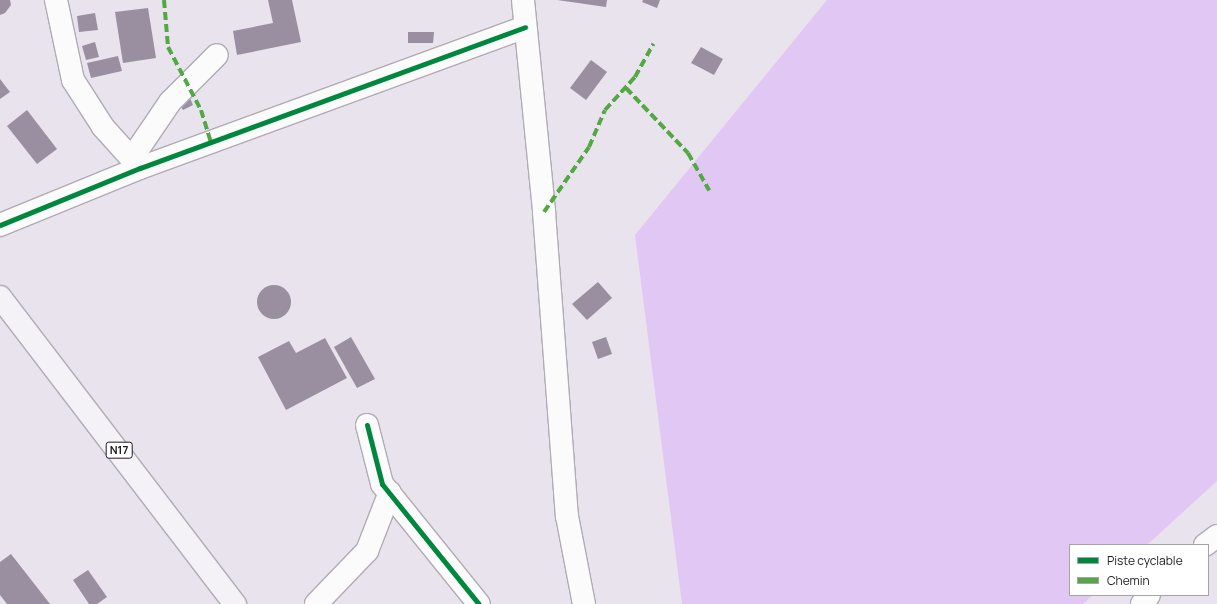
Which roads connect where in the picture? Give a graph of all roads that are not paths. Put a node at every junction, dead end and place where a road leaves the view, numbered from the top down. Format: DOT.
graph roads {
  1 [pos="56,0"];
  2 [pos="523,0"];
  3 [pos="525,27"];
  4 [pos="217,55"];
  5 [pos="136,163"];
  6 [pos="0,225"];
  7 [pos="0,297"];
  8 [pos="367,424"];
  9 [pos="390,492"];
  10 [pos="1217,536"];
  11 [pos="1206,544"];
  12 [pos="1148,596"];
  13 [pos="235,604"];
  14 [pos="316,604"];
  15 [pos="479,604"];
  16 [pos="584,604"];
  17 [pos="1142,604"];
  1 -- 5 [label="street"];
  2 -- 3 [label="street"];
  3 -- 5 [label="street"];
  3 -- 16 [label="street"];
  4 -- 5 [label="street"];
  5 -- 6 [label="street"];
  7 -- 13 [label="main road, N17"];
  8 -- 9 [label="street"];
  9 -- 14 [label="street"];
  9 -- 15 [label="street"];
  10 -- 11 [label="street"];
  12 -- 17 [label="street"];
}
